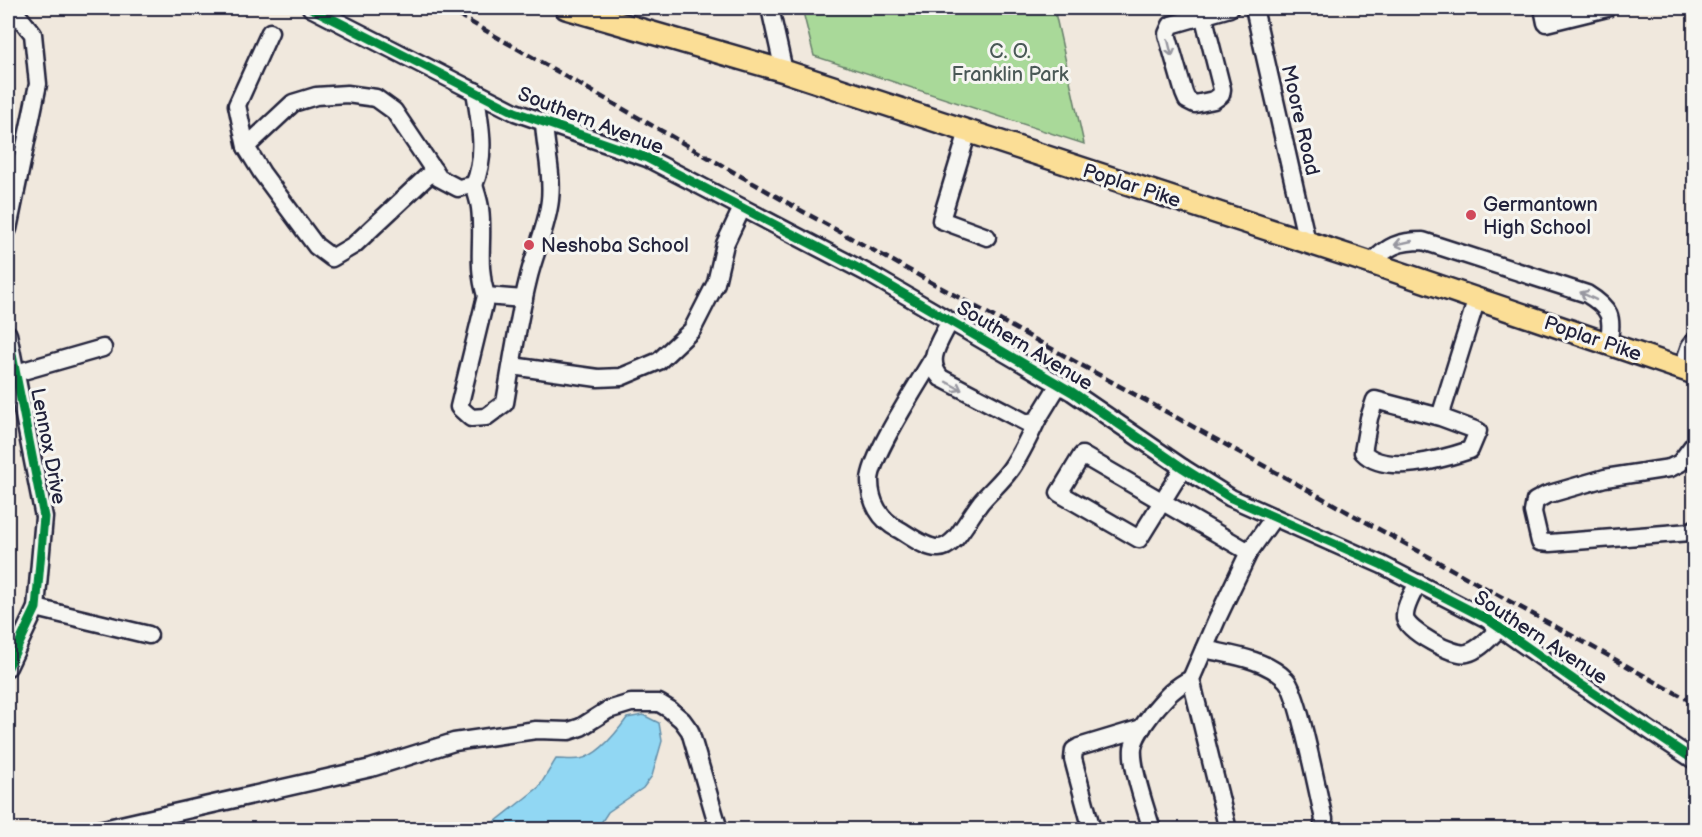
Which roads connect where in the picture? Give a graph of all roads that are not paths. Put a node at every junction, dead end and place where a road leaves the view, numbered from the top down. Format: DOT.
graph roads {
  1 [pos="12,8"];
  2 [pos="311,8"];
  3 [pos="570,8"];
  4 [pos="771,8"];
  5 [pos="1230,8"];
  6 [pos="1254,8"];
  7 [pos="1543,8"];
  8 [pos="1607,8"];
  9 [pos="1203,14"];
  10 [pos="270,32"];
  11 [pos="784,71"];
  12 [pos="475,91"];
  13 [pos="544,122"];
  14 [pos="968,131"];
  15 [pos="246,147"];
  16 [pos="434,170"];
  17 [pos="474,185"];
  18 [pos="742,207"];
  19 [pos="8,229"];
  20 [pos="987,237"];
  21 [pos="1307,242"];
  22 [pos="1371,263"];
  23 [pos="486,296"];
  24 [pos="524,298"];
  25 [pos="1477,298"];
  26 [pos="950,321"];
  27 [pos="8,334"];
  28 [pos="1695,341"];
  29 [pos="1608,344"];
  30 [pos="103,348"];
  31 [pos="932,360"];
  32 [pos="512,366"];
  33 [pos="1688,371"];
  34 [pos="16,373"];
  35 [pos="1059,384"];
  36 [pos="1440,417"];
  37 [pos="1037,420"];
  38 [pos="1695,444"];
  39 [pos="1183,468"];
  40 [pos="1163,501"];
  41 [pos="1274,517"];
  42 [pos="1695,529"];
  43 [pos="1249,552"];
  44 [pos="1418,583"];
  45 [pos="36,608"];
  46 [pos="1500,628"];
  47 [pos="148,635"];
  48 [pos="1204,649"];
  49 [pos="8,667"];
  50 [pos="1191,680"];
  51 [pos="1142,728"];
  52 [pos="1695,759"];
  53 [pos="99,830"];
  54 [pos="719,830"];
  55 [pos="1092,830"];
  56 [pos="1152,830"];
  57 [pos="1228,830"];
  58 [pos="1322,830"];
  1 -- 19 [label="street"];
  2 -- 12 [label="street, Southern Avenue"];
  3 -- 11 [label="main road, Poplar Pike"];
  4 -- 11 [label="street"];
  5 -- 9 [label="street"];
  6 -- 21 [label="street, Moore Road"];
  7 -- 8 [label="street"];
  9 -- 9 [label="street, one-way"];
  10 -- 15 [label="street"];
  11 -- 14 [label="main road, Poplar Pike"];
  12 -- 13 [label="street, Southern Avenue"];
  12 -- 17 [label="street"];
  13 -- 18 [label="street, Southern Avenue"];
  13 -- 24 [label="street"];
  14 -- 20 [label="street"];
  14 -- 21 [label="main road, Poplar Pike"];
  15 -- 16 [label="street"];
  15 -- 16 [label="street"];
  16 -- 17 [label="street"];
  17 -- 23 [label="street"];
  18 -- 26 [label="street, Southern Avenue"];
  18 -- 32 [label="street"];
  21 -- 22 [label="main road, Poplar Pike"];
  22 -- 25 [label="main road, Poplar Pike"];
  29 -- 22 [label="street, one-way"];
  23 -- 24 [label="street"];
  23 -- 32 [label="street"];
  24 -- 32 [label="street"];
  25 -- 29 [label="main road, Poplar Pike"];
  25 -- 36 [label="street"];
  26 -- 31 [label="street"];
  26 -- 35 [label="street, Southern Avenue"];
  27 -- 34 [label="street, Lennox Drive"];
  28 -- 33 [label="street"];
  29 -- 33 [label="main road, Poplar Pike"];
  30 -- 34 [label="street"];
  31 -- 37 [label="street, one-way"];
  31 -- 37 [label="street"];
  34 -- 45 [label="street, Lennox Drive"];
  35 -- 37 [label="street"];
  35 -- 39 [label="street, Southern Avenue"];
  36 -- 36 [label="street"];
  38 -- 42 [label="street"];
  39 -- 40 [label="street"];
  39 -- 41 [label="street, Southern Avenue"];
  40 -- 40 [label="street"];
  40 -- 43 [label="street"];
  41 -- 43 [label="street"];
  41 -- 44 [label="street, Southern Avenue"];
  43 -- 48 [label="street"];
  44 -- 46 [label="street, Southern Avenue"];
  44 -- 46 [label="street"];
  45 -- 47 [label="street"];
  45 -- 49 [label="street, Lennox Drive"];
  46 -- 52 [label="street, Southern Avenue"];
  48 -- 50 [label="street"];
  48 -- 58 [label="street"];
  50 -- 51 [label="street"];
  50 -- 57 [label="street"];
  51 -- 55 [label="street"];
  51 -- 56 [label="street"];
  53 -- 54 [label="street"];
}
